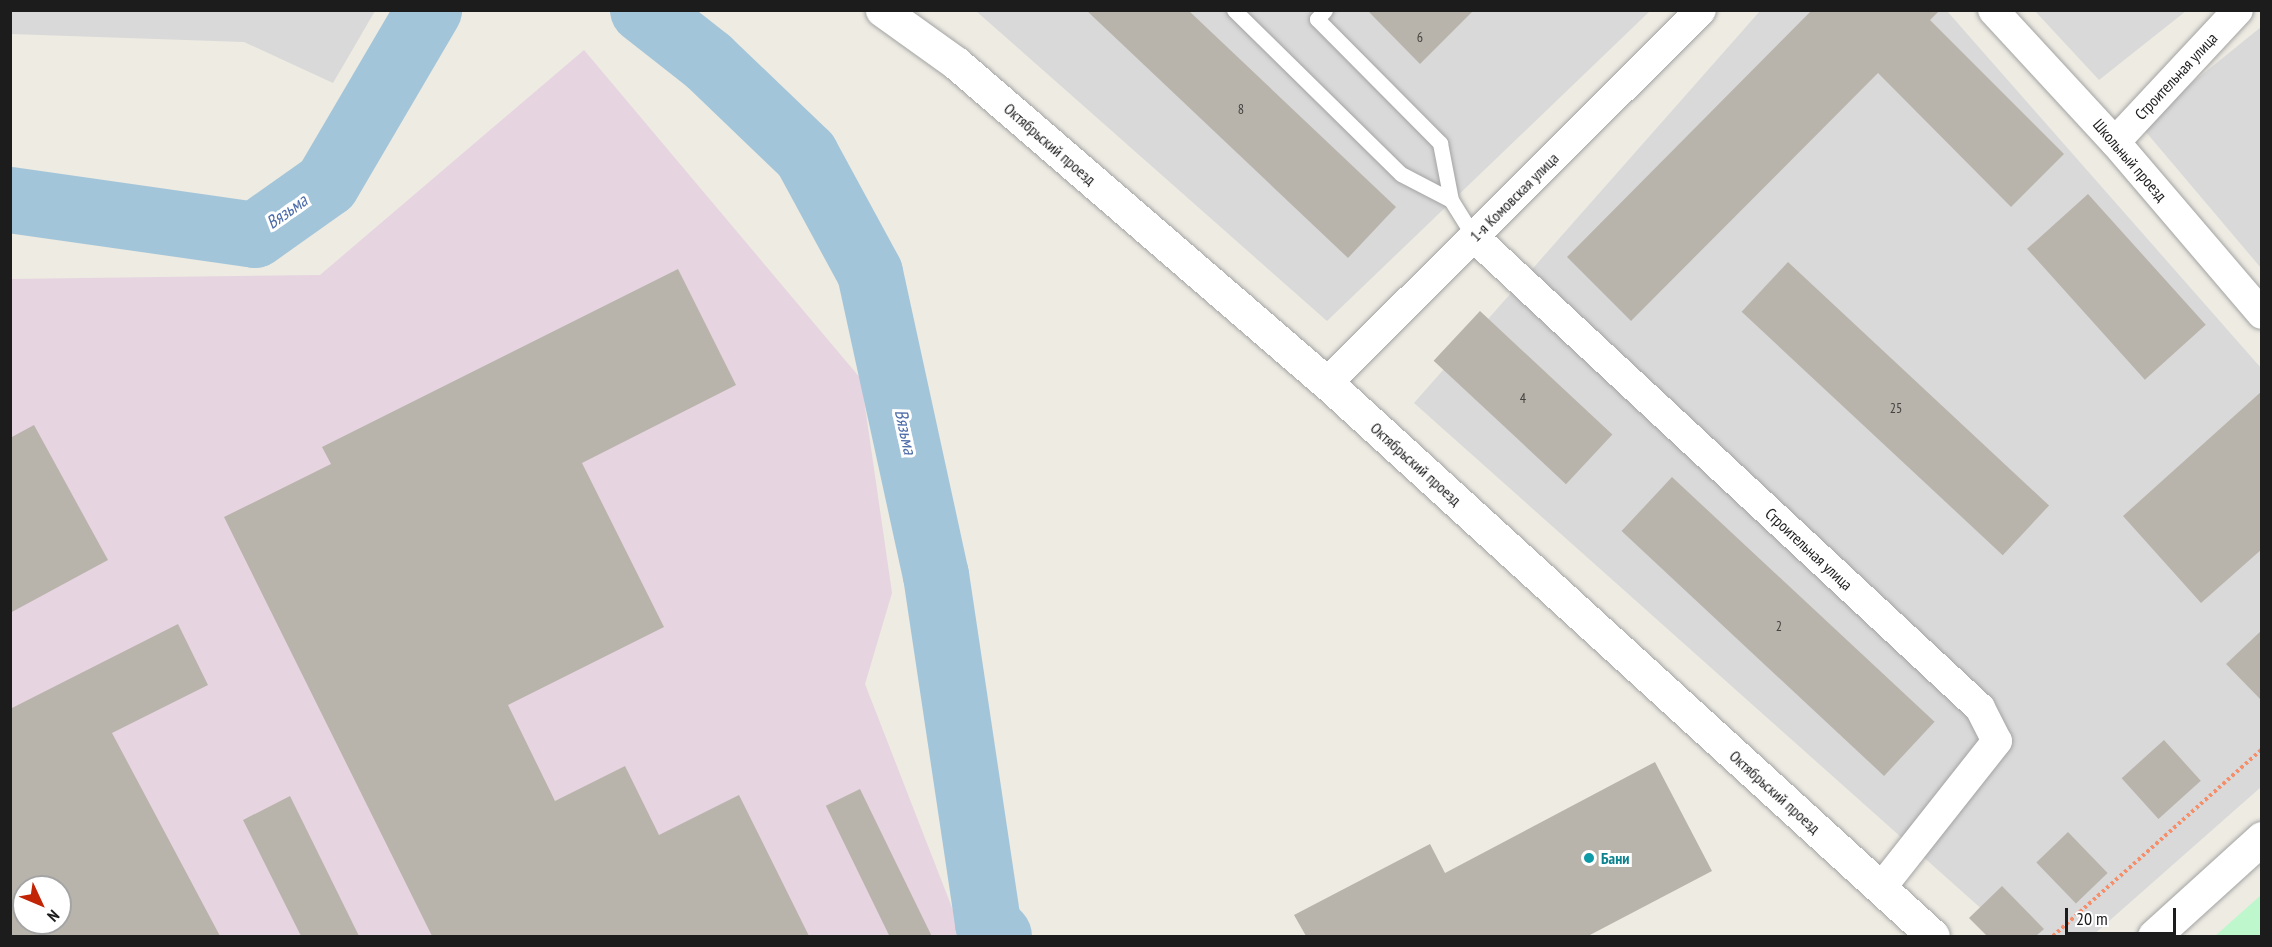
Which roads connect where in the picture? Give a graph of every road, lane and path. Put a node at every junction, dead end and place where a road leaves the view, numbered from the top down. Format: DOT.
graph roads {
  1 [pos="882,10"];
  2 [pos="1234,10"];
  3 [pos="1325,10"];
  4 [pos="1701,10"];
  5 [pos="1993,10"];
  6 [pos="2238,10"];
  7 [pos="2115,142"];
  8 [pos="1451,200"];
  9 [pos="1474,237"];
  10 [pos="2262,314"];
  11 [pos="1327,383"];
  12 [pos="2262,749"];
  13 [pos="2262,838"];
  14 [pos="1881,888"];
  15 [pos="1933,936"];
  16 [pos="2053,936"];
  17 [pos="2154,936"];
  1 -- 11 [label="street, Октябрьский проезд"];
  2 -- 8 [label="lane"];
  3 -- 8 [label="lane"];
  4 -- 9 [label="street, 1-я Комовская улица"];
  5 -- 7 [label="street, Школьный проезд"];
  6 -- 7 [label="street, Строительная улица"];
  7 -- 10 [label="street, Школьный проезд"];
  8 -- 9 [label="lane"];
  9 -- 11 [label="street, 1-я Комовская улица"];
  9 -- 14 [label="street, Строительная улица"];
  11 -- 14 [label="street, Октябрьский проезд"];
  12 -- 16 [label="path"];
  13 -- 17 [label="street"];
  14 -- 15 [label="street, Октябрьский проезд"];
}
